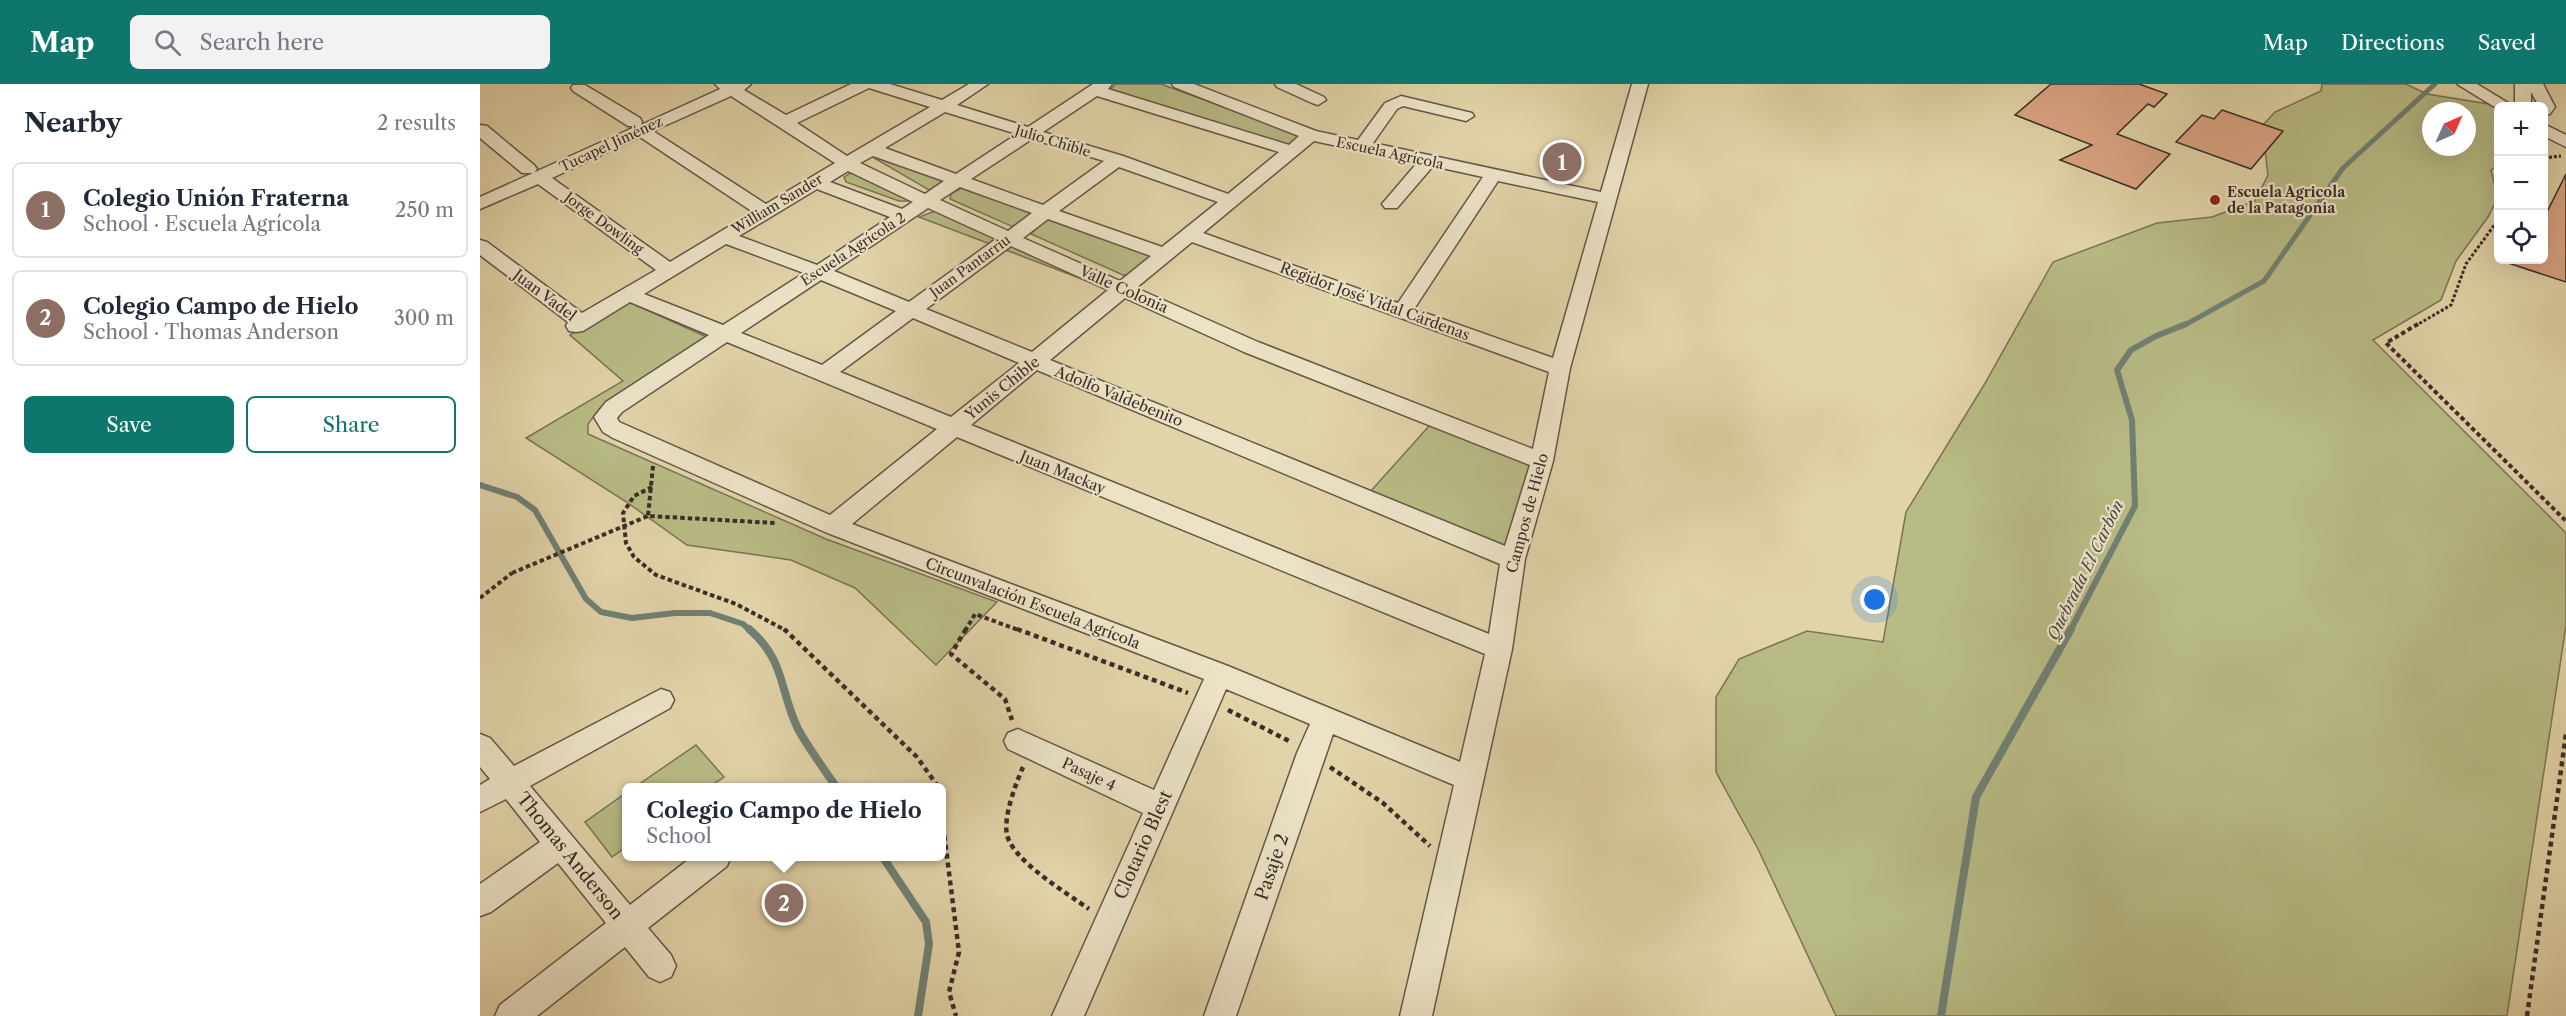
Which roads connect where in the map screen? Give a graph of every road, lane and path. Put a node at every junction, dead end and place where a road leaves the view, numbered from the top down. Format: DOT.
graph roads {
  1 [pos="864,84"];
  2 [pos="874,84"];
  3 [pos="980,84"];
  4 [pos="1180,84"];
  5 [pos="1283,84"];
  6 [pos="1640,84"];
  7 [pos="2465,84"];
  8 [pos="2523,84"];
  9 [pos="2535,84"];
  10 [pos="729,85"];
  11 [pos="1099,87"];
  12 [pos="579,88"];
  13 [pos="1318,100"];
  14 [pos="2498,102"];
  15 [pos="2523,102"];
  16 [pos="2544,102"];
  17 [pos="944,105"];
  18 [pos="1466,116"];
  19 [pos="785,122"];
  20 [pos="637,126"];
  21 [pos="481,130"];
  22 [pos="2548,131"];
  23 [pos="1029,134"];
  24 [pos="1311,135"];
  25 [pos="2566,142"];
  26 [pos="1362,147"];
  27 [pos="870,149"];
  28 [pos="1292,151"];
  29 [pos="2566,155"];
  30 [pos="2548,157"];
  31 [pos="1118,160"];
  32 [pos="1428,161"];
  33 [pos="846,163"];
  34 [pos="534,173"];
  35 [pos="1493,175"];
  36 [pos="957,181"];
  37 [pos="815,182"];
  38 [pos="480,190"];
  39 [pos="1608,199"];
  40 [pos="926,201"];
  41 [pos="1232,201"];
  42 [pos="480,204"];
  43 [pos="1391,204"];
  44 [pos="766,212"];
  45 [pos="1044,212"];
  46 [pos="904,216"];
  47 [pos="2494,227"];
  48 [pos="1190,235"];
  49 [pos="724,237"];
  50 [pos="1010,237"];
  51 [pos="480,246"];
  52 [pos="1165,255"];
  53 [pos="669,270"];
  54 [pos="819,272"];
  55 [pos="1124,289"];
  56 [pos="628,294"];
  57 [pos="911,310"];
  58 [pos="1402,311"];
  59 [pos="579,324"];
  60 [pos="725,334"];
  61 [pos="1035,361"];
  62 [pos="1560,368"];
  63 [pos="824,374"];
  64 [pos="605,417"];
  65 [pos="954,427"];
  66 [pos="654,448"];
  67 [pos="1542,460"];
  68 [pos="652,487"];
  69 [pos="648,516"];
  70 [pos="2566,521"];
  71 [pos="787,524"];
  72 [pos="833,526"];
  73 [pos="1513,559"];
  74 [pos="480,598"];
  75 [pos="1499,649"];
  76 [pos="1213,687"];
  77 [pos="661,700"];
  78 [pos="1326,719"];
  79 [pos="2566,735"];
  80 [pos="1025,744"];
  81 [pos="480,746"];
  82 [pos="1311,753"];
  83 [pos="1468,778"];
  84 [pos="510,782"];
  85 [pos="935,783"];
  86 [pos="480,799"];
  87 [pos="1159,806"];
  88 [pos="946,842"];
  89 [pos="561,844"];
  90 [pos="711,861"];
  91 [pos="1452,865"];
  92 [pos="480,902"];
  93 [pos="1108,924"];
  94 [pos="627,926"];
  95 [pos="660,966"];
  96 [pos="511,1016"];
  97 [pos="956,1016"];
  98 [pos="1068,1016"];
  99 [pos="1220,1016"];
  100 [pos="1416,1016"];
  101 [pos="2527,1016"];
  1 -- 19 [label="street"];
  2 -- 17 [label="street, Julio Chible"];
  3 -- 17 [label="street, William Sander"];
  4 -- 24 [label="street, Escuela Agrícola"];
  5 -- 13 [label="street"];
  6 -- 39 [label="street, Campos de Hielo"];
  7 -- 14 [label="street"];
  8 -- 15 [label="street"];
  9 -- 16 [label="street"];
  10 -- 19 [label="street, Valle Colonia"];
  10 -- 20 [label="street, Tucapel Jiménez"];
  11 -- 23 [label="street, Escuela Agrícola 2"];
  11 -- 28 [label="street"];
  12 -- 20 [label="street"];
  17 -- 23 [label="street, Julio Chible"];
  17 -- 27 [label="street, William Sander"];
  18 -- 26 [label="street"];
  19 -- 33 [label="street, Valle Colonia"];
  20 -- 34 [label="street, Tucapel Jiménez"];
  20 -- 44 [label="street"];
  21 -- 34 [label="street, Jorge Dowling"];
  22 -- 25 [label="street"];
  23 -- 31 [label="street, Julio Chible"];
  23 -- 36 [label="street, Escuela Agrícola 2"];
  24 -- 26 [label="street, Escuela Agrícola"];
  24 -- 28 [label="street, Yunis Chible"];
  26 -- 32 [label="street, Escuela Agrícola"];
  27 -- 33 [label="street, William Sander"];
  27 -- 36 [label="street"];
  28 -- 41 [label="street, Yunis Chible"];
  29 -- 30 [label="path"];
  31 -- 41 [label="street, Julio Chible"];
  31 -- 45 [label="street, Juan Pantarriu"];
  32 -- 35 [label="street, Escuela Agrícola"];
  32 -- 43 [label="street"];
  33 -- 37 [label="street, William Sander"];
  33 -- 40 [label="street, Valle Colonia"];
  34 -- 38 [label="street, Tucapel Jiménez"];
  34 -- 42 [label="street, Tucapel Jiménez"];
  34 -- 53 [label="street, Jorge Dowling"];
  35 -- 39 [label="street, Escuela Agrícola"];
  35 -- 58 [label="street"];
  36 -- 40 [label="street, Escuela Agrícola 2"];
  36 -- 45 [label="street"];
  37 -- 44 [label="street, William Sander"];
  37 -- 46 [label="street"];
  39 -- 62 [label="street, Campos de Hielo"];
  40 -- 46 [label="street, Escuela Agrícola 2"];
  40 -- 50 [label="street, Valle Colonia"];
  41 -- 48 [label="street, Yunis Chible"];
  44 -- 49 [label="street, William Sander"];
  45 -- 50 [label="street, Juan Pantarriu"];
  45 -- 52 [label="street"];
  46 -- 54 [label="street, Escuela Agrícola 2"];
  47 -- 70 [label="path"];
  48 -- 52 [label="street, Yunis Chible"];
  48 -- 58 [label="street, Regidor José Vidal Cárdenas"];
  49 -- 53 [label="street, William Sander"];
  49 -- 54 [label="street, Adolfo Valdebenito"];
  50 -- 55 [label="street, Valle Colonia"];
  50 -- 57 [label="street, Juan Pantarriu"];
  51 -- 59 [label="street, Juan Vadel"];
  52 -- 55 [label="street, Yunis Chible"];
  53 -- 56 [label="street, William Sander"];
  54 -- 57 [label="street, Adolfo Valdebenito"];
  54 -- 60 [label="street, Escuela Agrícola 2"];
  55 -- 61 [label="street, Yunis Chible"];
  55 -- 67 [label="street, Valle Colonia"];
  56 -- 59 [label="street, William Sander"];
  56 -- 60 [label="street, Juan Mackay"];
  57 -- 61 [label="street, Adolfo Valdebenito"];
  57 -- 63 [label="street, Juan Pantarriu"];
  58 -- 62 [label="street, Regidor José Vidal Cárdenas"];
  60 -- 63 [label="street, Juan Mackay"];
  60 -- 64 [label="street, Escuela Agrícola 2"];
  61 -- 65 [label="street, Yunis Chible"];
  61 -- 73 [label="street, Adolfo Valdebenito"];
  62 -- 67 [label="street, Campos de Hielo"];
  63 -- 65 [label="street, Juan Mackay"];
  64 -- 66 [label="street, Circunvalación Escuela Agrícola"];
  65 -- 72 [label="street, Yunis Chible"];
  65 -- 75 [label="street, Juan Mackay"];
  66 -- 68 [label="path"];
  66 -- 72 [label="street, Circunvalación Escuela Agrícola"];
  67 -- 73 [label="street, Campos de Hielo"];
  68 -- 69 [label="path"];
  68 -- 85 [label="path"];
  69 -- 71 [label="path"];
  69 -- 74 [label="path, bridge"];
  72 -- 76 [label="street, Circunvalación Escuela Agrícola"];
  73 -- 75 [label="street, Campos de Hielo"];
  75 -- 83 [label="street, Campos de Hielo"];
  76 -- 78 [label="street, Circunvalación Escuela Agrícola"];
  76 -- 80 [label="path"];
  76 -- 82 [label="path"];
  76 -- 87 [label="street, Clotario Blest"];
  77 -- 84 [label="street"];
  78 -- 82 [label="street, Pasaje 2"];
  78 -- 83 [label="street, Circunvalación Escuela Agrícola"];
  79 -- 101 [label="path"];
  80 -- 87 [label="street, Pasaje 4"];
  80 -- 93 [label="path"];
  81 -- 84 [label="street, Thomas Anderson"];
  82 -- 91 [label="path"];
  82 -- 99 [label="street, Pasaje 2"];
  83 -- 91 [label="street, Campos de Hielo"];
  84 -- 86 [label="street"];
  84 -- 89 [label="street, Thomas Anderson"];
  87 -- 93 [label="street, Clotario Blest"];
  88 -- 97 [label="path"];
  89 -- 92 [label="street"];
  89 -- 94 [label="street, Thomas Anderson"];
  90 -- 94 [label="street"];
  91 -- 100 [label="street, Campos de Hielo"];
  93 -- 98 [label="street, Clotario Blest"];
  94 -- 95 [label="street, Thomas Anderson"];
  94 -- 96 [label="street"];
}
